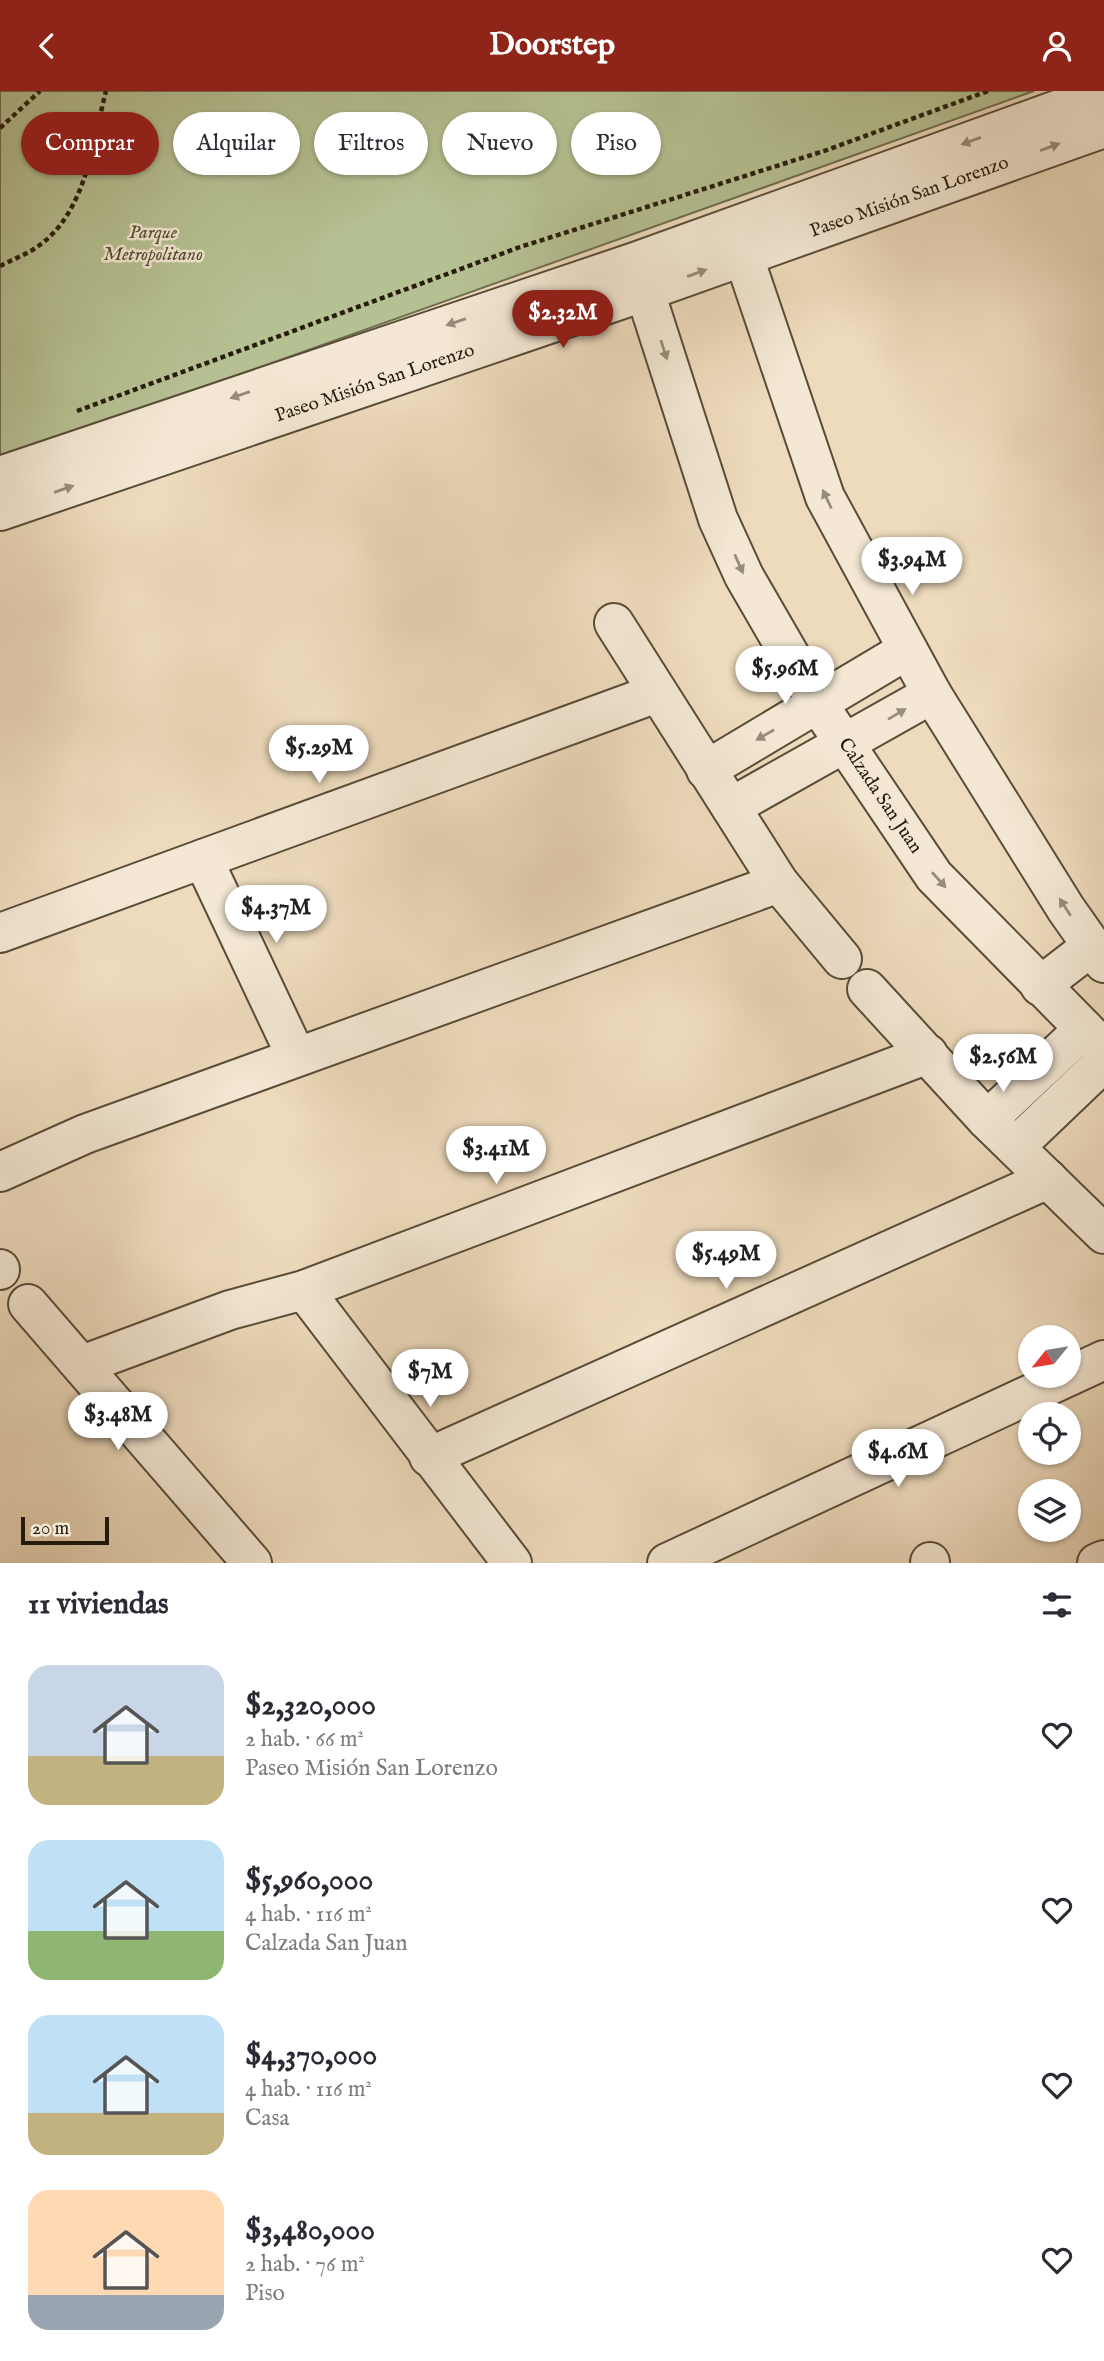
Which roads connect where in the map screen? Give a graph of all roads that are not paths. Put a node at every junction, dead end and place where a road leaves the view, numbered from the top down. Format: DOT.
graph roads {
  1 [pos="1104,93"];
  2 [pos="1104,128"];
  3 [pos="739,241"];
  4 [pos="640,276"];
  5 [pos="0,477"];
  6 [pos="0,512"];
  7 [pos="614,623"];
  8 [pos="907,650"];
  9 [pos="657,693"];
  10 [pos="932,694"];
  11 [pos="818,704"];
  12 [pos="846,744"];
  13 [pos="706,770"];
  14 [pos="731,807"];
  15 [pos="202,859"];
  16 [pos="779,883"];
  17 [pos="0,933"];
  18 [pos="1098,954"];
  19 [pos="842,959"];
  20 [pos="1040,986"];
  21 [pos="867,989"];
  22 [pos="1094,1039"];
  23 [pos="928,1054"];
  24 [pos="296,1056"];
  25 [pos="1104,1062"];
  26 [pos="987,1121"];
  27 [pos="1015,1147"];
  28 [pos="0,1173"];
  29 [pos="1048,1179"];
  30 [pos="1104,1234"];
  31 [pos="304,1290"];
  32 [pos="29,1304"];
  33 [pos="1104,1360"];
  34 [pos="82,1365"];
  35 [pos="429,1457"];
  36 [pos="1104,1560"];
  37 [pos="252,1563"];
  38 [pos="512,1563"];
  39 [pos="667,1563"];
  40 [pos="1097,1563"];
  1 -- 3 [label="street, Paseo Misión San Lorenzo, one-way"];
  3 -- 2 [label="street, Paseo Misión San Lorenzo, one-way"];
  3 -- 4 [label="street, Paseo Misión San Lorenzo"];
  8 -- 3 [label="street, one-way"];
  4 -- 5 [label="street, Paseo Misión San Lorenzo, one-way"];
  6 -- 4 [label="street, Paseo Misión San Lorenzo, one-way"];
  4 -- 11 [label="street, Calzada San Juan, one-way"];
  7 -- 9 [label="street"];
  8 -- 10 [label="street"];
  8 -- 11 [label="street"];
  9 -- 13 [label="street"];
  9 -- 15 [label="street"];
  12 -- 10 [label="street, one-way"];
  18 -- 10 [label="street, one-way"];
  11 -- 12 [label="street, Calzada San Juan"];
  11 -- 13 [label="street, one-way"];
  12 -- 14 [label="street"];
  12 -- 20 [label="street, Calzada San Juan, one-way"];
  13 -- 14 [label="street"];
  14 -- 16 [label="street"];
  15 -- 17 [label="street"];
  15 -- 24 [label="street"];
  16 -- 19 [label="street"];
  16 -- 24 [label="street"];
  18 -- 20 [label="street"];
  20 -- 22 [label="street, Calzada San Juan"];
  21 -- 23 [label="street"];
  22 -- 26 [label="street"];
  23 -- 26 [label="street"];
  23 -- 31 [label="street"];
  24 -- 28 [label="street"];
  25 -- 27 [label="street"];
  26 -- 27 [label="street"];
  27 -- 29 [label="street"];
  29 -- 30 [label="street"];
  29 -- 35 [label="street"];
  31 -- 34 [label="street"];
  31 -- 35 [label="street"];
  32 -- 34 [label="street"];
  33 -- 39 [label="street"];
  34 -- 37 [label="street"];
  35 -- 38 [label="street"];
  36 -- 40 [label="street"];
}
